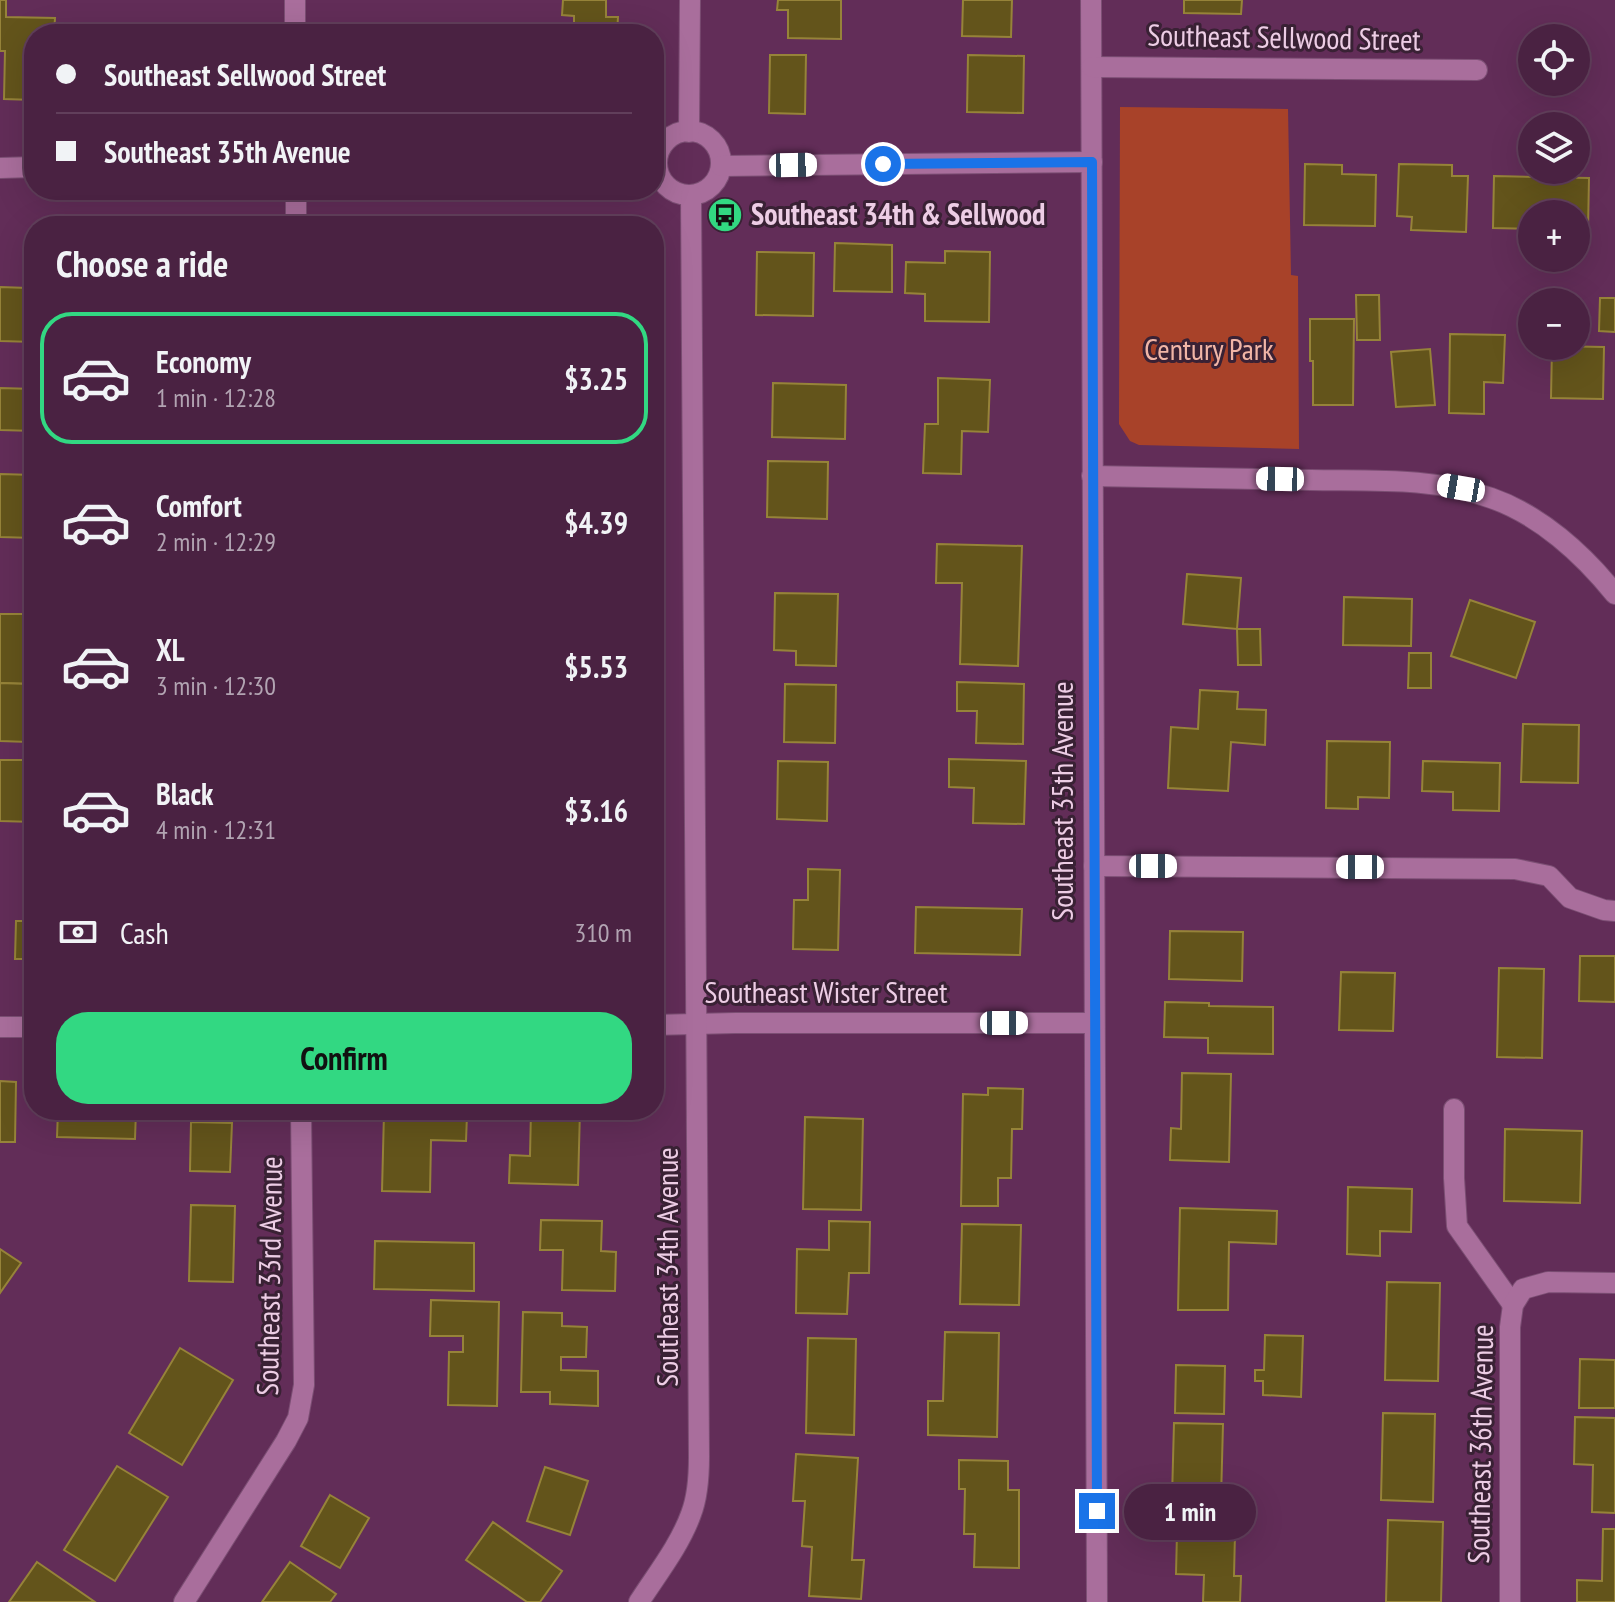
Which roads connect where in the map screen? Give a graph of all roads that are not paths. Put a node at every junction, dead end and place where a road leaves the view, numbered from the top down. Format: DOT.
graph roads {
  1 [pos="295,0"];
  2 [pos="690,0"];
  3 [pos="1091,0"];
  4 [pos="295,24"];
  5 [pos="1092,67"];
  6 [pos="1477,70"];
  7 [pos="689,132"];
  8 [pos="664,145"];
  9 [pos="1092,162"];
  10 [pos="721,166"];
  11 [pos="24,167"];
  12 [pos="0,168"];
  13 [pos="664,182"];
  14 [pos="691,195"];
  15 [pos="1092,476"];
  16 [pos="1615,594"];
  17 [pos="1094,866"];
  18 [pos="1615,911"];
  19 [pos="1094,1023"];
  20 [pos="696,1024"];
  21 [pos="664,1025"];
  22 [pos="0,1027"];
  23 [pos="24,1027"];
  24 [pos="1454,1109"];
  25 [pos="301,1120"];
  26 [pos="1615,1283"];
  27 [pos="1518,1297"];
  28 [pos="184,1602"];
  29 [pos="639,1602"];
  30 [pos="1097,1602"];
  31 [pos="1510,1602"];
  1 -- 4 [label="street"];
  2 -- 7 [label="street"];
  3 -- 5 [label="street, Southeast 35th Avenue"];
  5 -- 6 [label="street, Southeast Sellwood Street"];
  5 -- 9 [label="street, Southeast 35th Avenue"];
  7 -- 8 [label="street"];
  7 -- 10 [label="street"];
  9 -- 10 [label="street"];
  9 -- 15 [label="street, Southeast 35th Avenue"];
  10 -- 14 [label="street"];
  11 -- 12 [label="street"];
  13 -- 14 [label="street"];
  14 -- 20 [label="street, Southeast 34th Avenue"];
  15 -- 16 [label="street"];
  15 -- 17 [label="street, Southeast 35th Avenue"];
  17 -- 18 [label="street"];
  17 -- 19 [label="street, Southeast 35th Avenue"];
  19 -- 20 [label="street, Southeast Wister Street"];
  19 -- 30 [label="street, Southeast 35th Avenue"];
  20 -- 21 [label="street, Southeast Wister Street"];
  20 -- 29 [label="street, Southeast 34th Avenue"];
  22 -- 23 [label="street"];
  24 -- 27 [label="street"];
  25 -- 28 [label="street, Southeast 33rd Avenue"];
  26 -- 27 [label="street"];
  27 -- 31 [label="street, Southeast 36th Avenue"];
}
